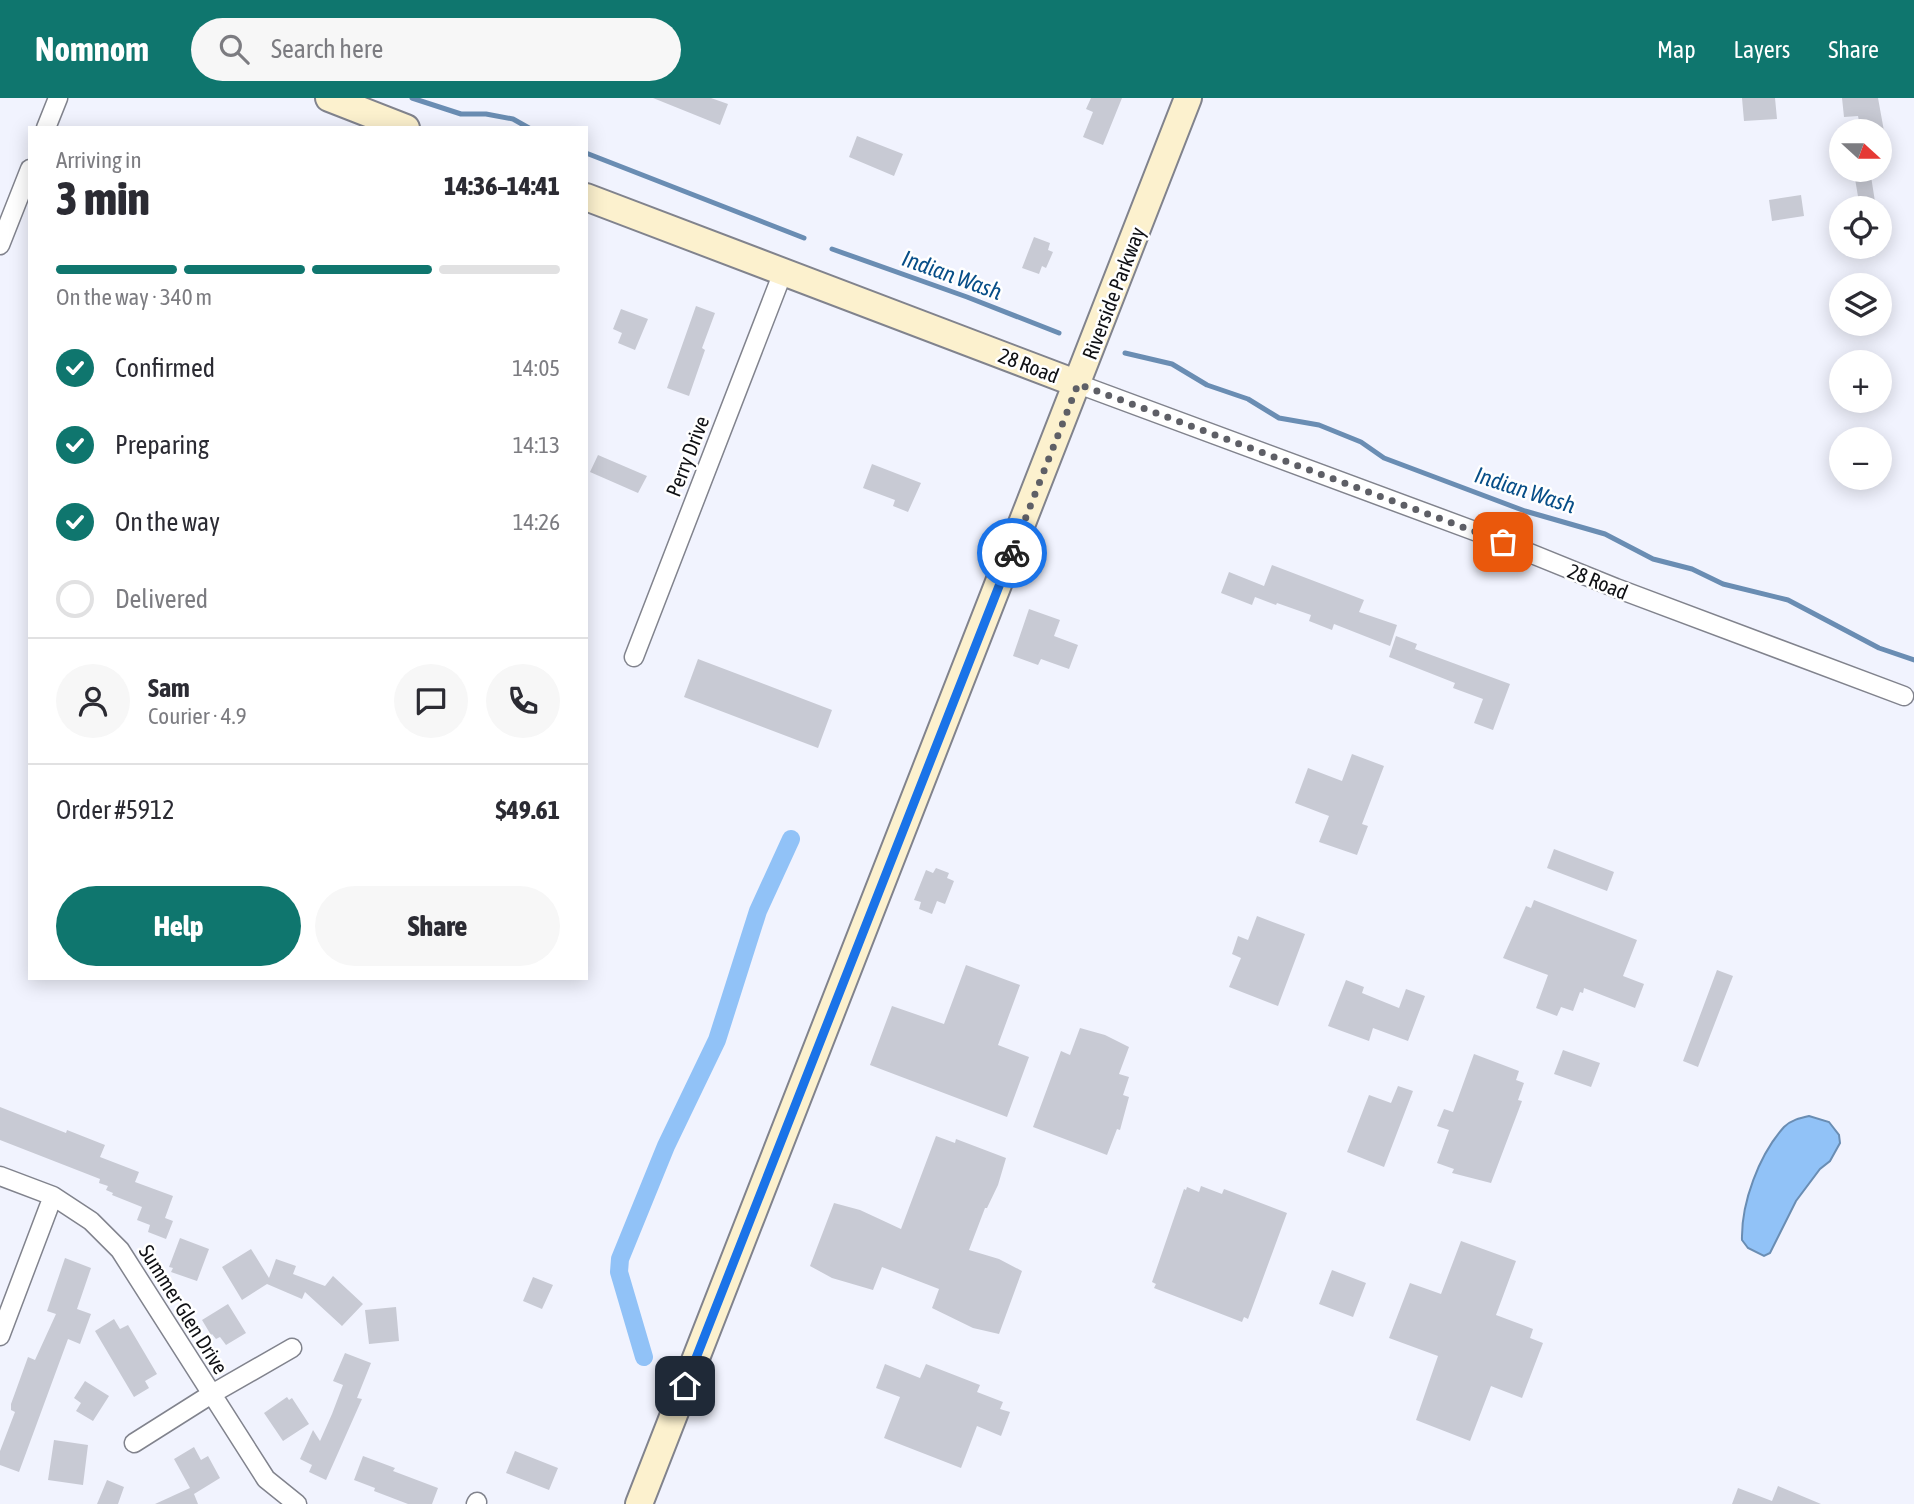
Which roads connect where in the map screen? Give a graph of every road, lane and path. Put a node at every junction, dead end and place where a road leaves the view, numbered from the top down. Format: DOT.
graph roads {
  1 [pos="58,98"];
  2 [pos="328,98"];
  3 [pos="1188,98"];
  4 [pos="47,126"];
  5 [pos="401,126"];
  6 [pos="28,174"];
  7 [pos="588,198"];
  8 [pos="0,245"];
  9 [pos="783,272"];
  10 [pos="1078,384"];
  11 [pos="634,657"];
  12 [pos="1904,695"];
  13 [pos="0,1176"];
  14 [pos="53,1196"];
  15 [pos="0,1336"];
  16 [pos="292,1348"];
  17 [pos="210,1395"];
  18 [pos="134,1443"];
  19 [pos="297,1504"];
  20 [pos="639,1504"];
  1 -- 4 [label="street"];
  2 -- 5 [label="main road"];
  3 -- 10 [label="main road, Riverside Parkway"];
  6 -- 8 [label="street"];
  7 -- 9 [label="main road, 28 Road"];
  9 -- 10 [label="main road, 28 Road"];
  9 -- 11 [label="street, Perry Drive"];
  10 -- 12 [label="street, 28 Road"];
  10 -- 20 [label="main road, Riverside Parkway"];
  13 -- 14 [label="street, Summer Glen Drive"];
  14 -- 15 [label="street"];
  14 -- 17 [label="street, Summer Glen Drive"];
  16 -- 17 [label="street"];
  17 -- 18 [label="street"];
  17 -- 19 [label="street, Summer Glen Drive"];
}
